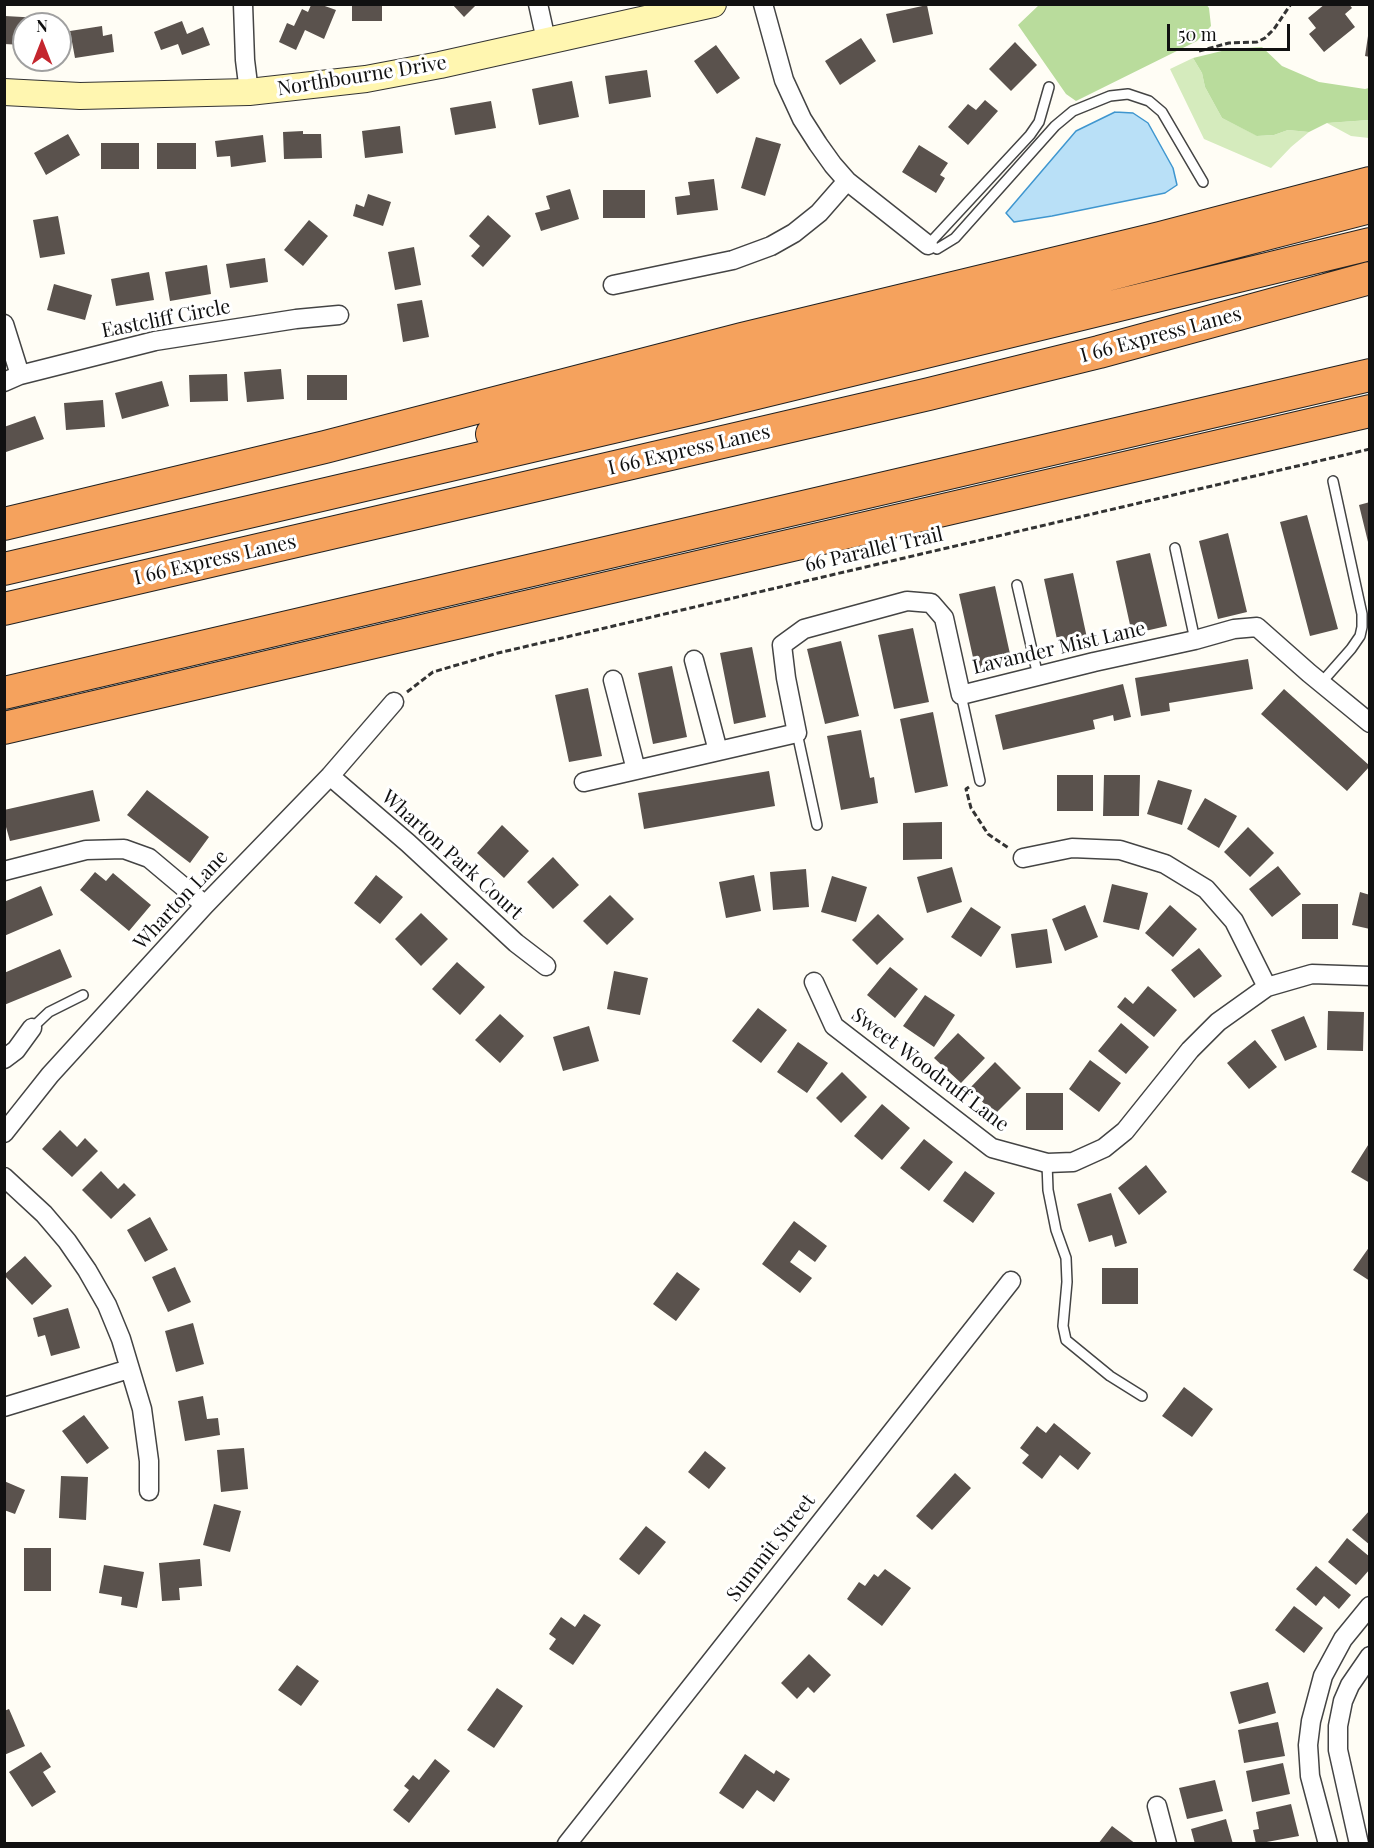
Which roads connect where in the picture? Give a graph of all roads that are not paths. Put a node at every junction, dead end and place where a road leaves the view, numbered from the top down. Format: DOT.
graph roads {
  1 [pos="243,4"];
  2 [pos="538,4"];
  3 [pos="713,4"];
  4 [pos="763,4"];
  5 [pos="546,40"];
  6 [pos="1049,87"];
  7 [pos="4,92"];
  8 [pos="249,92"];
  9 [pos="848,181"];
  10 [pos="1203,182"];
  11 [pos="1370,183"];
  12 [pos="1370,207"];
  13 [pos="1370,244"];
  14 [pos="928,245"];
  15 [pos="1370,278"];
  16 [pos="613,285"];
  17 [pos="339,315"];
  18 [pos="4,324"];
  19 [pos="1370,375"];
  20 [pos="12,379"];
  21 [pos="1370,411"];
  22 [pos="1333,481"];
  23 [pos="4,524"];
  24 [pos="1175,548"];
  25 [pos="14,567"];
  26 [pos="1017,585"];
  27 [pos="4,609"];
  28 [pos="1195,640"];
  29 [pos="694,660"];
  30 [pos="1038,676"];
  31 [pos="613,680"];
  32 [pos="1321,683"];
  33 [pos="4,693"];
  34 [pos="961,695"];
  35 [pos="394,702"];
  36 [pos="1370,723"];
  37 [pos="4,728"];
  38 [pos="797,733"];
  39 [pos="718,751"];
  40 [pos="636,770"];
  41 [pos="330,776"];
  42 [pos="980,781"];
  43 [pos="584,782"];
  44 [pos="817,825"];
  45 [pos="1023,858"];
  46 [pos="4,871"];
  47 [pos="205,905"];
  48 [pos="546,966"];
  49 [pos="1370,976"];
  50 [pos="814,982"];
  51 [pos="1267,987"];
  52 [pos="83,995"];
  53 [pos="32,1028"];
  54 [pos="4,1059"];
  55 [pos="4,1132"];
  56 [pos="1047,1163"];
  57 [pos="4,1177"];
  58 [pos="1011,1281"];
  59 [pos="129,1369"];
  60 [pos="1142,1396"];
  61 [pos="4,1407"];
  62 [pos="149,1491"];
  63 [pos="1370,1606"];
  64 [pos="1370,1656"];
  65 [pos="1317,1700"];
  66 [pos="1341,1708"];
  67 [pos="1157,1806"];
  68 [pos="567,1844"];
  69 [pos="1167,1844"];
  70 [pos="1328,1844"];
  71 [pos="1359,1844"];
  1 -- 8 [label="street"];
  2 -- 5 [label="street"];
  3 -- 5 [label="street, Northbourne Drive"];
  4 -- 9 [label="street"];
  5 -- 8 [label="street, Northbourne Drive"];
  6 -- 14 [label="lane"];
  7 -- 8 [label="street, Northbourne Drive"];
  9 -- 14 [label="street"];
  9 -- 16 [label="street"];
  10 -- 14 [label="lane"];
  11 -- 23 [label="highway"];
  12 -- 25 [label="highway"];
  13 -- 25 [label="highway"];
  15 -- 27 [label="highway, I 66 Express Lanes"];
  17 -- 20 [label="street, Eastcliff Circle"];
  18 -- 20 [label="street"];
  19 -- 33 [label="highway"];
  21 -- 37 [label="highway"];
  22 -- 32 [label="lane"];
  24 -- 28 [label="lane"];
  26 -- 30 [label="lane"];
  28 -- 30 [label="street, Lavander Mist Lane"];
  28 -- 32 [label="street, Lavander Mist Lane"];
  29 -- 39 [label="street"];
  30 -- 34 [label="street, Lavander Mist Lane"];
  31 -- 40 [label="street"];
  32 -- 36 [label="street, Lavander Mist Lane"];
  34 -- 38 [label="street, Lavander Mist Lane"];
  34 -- 42 [label="lane"];
  35 -- 41 [label="street, Wharton Lane"];
  38 -- 39 [label="street"];
  38 -- 44 [label="lane"];
  39 -- 40 [label="street"];
  40 -- 43 [label="street"];
  41 -- 47 [label="street, Wharton Lane"];
  41 -- 48 [label="street, Wharton Park Court"];
  45 -- 51 [label="street"];
  46 -- 47 [label="street"];
  47 -- 55 [label="street, Wharton Lane"];
  49 -- 51 [label="street, Sweet Woodruff Lane"];
  50 -- 56 [label="street, Sweet Woodruff Lane"];
  51 -- 56 [label="street, Sweet Woodruff Lane"];
  52 -- 53 [label="lane"];
  53 -- 54 [label="street"];
  56 -- 60 [label="lane"];
  57 -- 59 [label="street"];
  58 -- 68 [label="street, Summit Street"];
  59 -- 61 [label="street"];
  59 -- 62 [label="street"];
  63 -- 65 [label="street"];
  64 -- 66 [label="street"];
  65 -- 66 [label="street"];
  65 -- 70 [label="street"];
  66 -- 71 [label="street"];
  67 -- 69 [label="street"];
}
